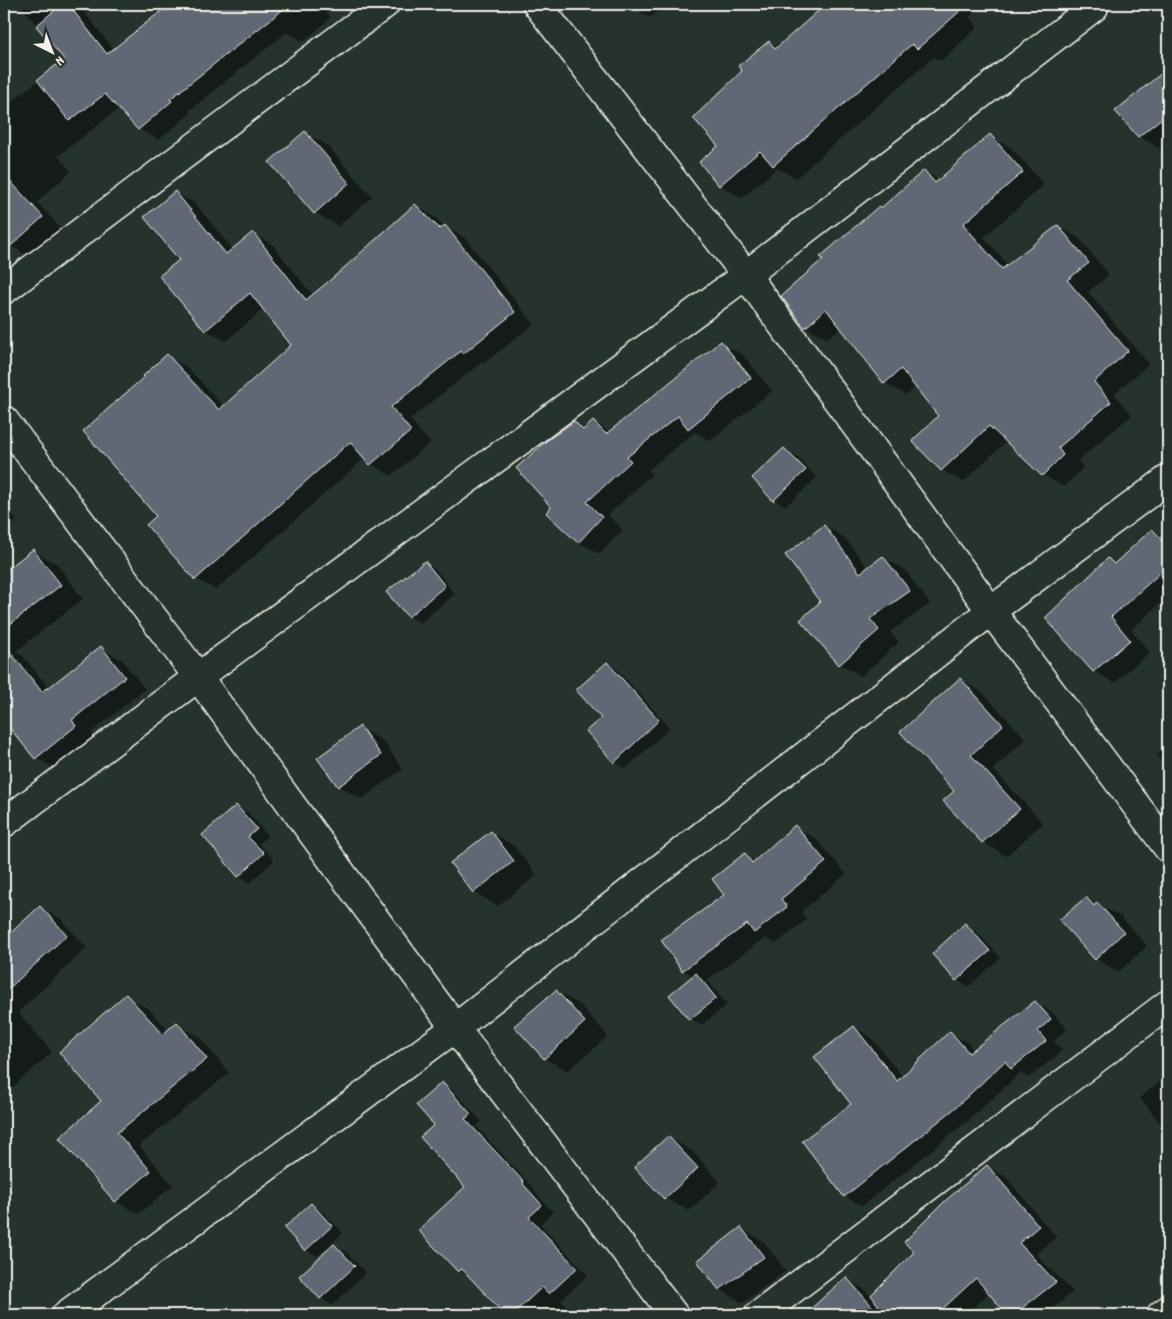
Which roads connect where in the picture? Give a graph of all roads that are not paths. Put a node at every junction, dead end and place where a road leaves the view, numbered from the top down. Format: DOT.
graph roads {
  1 [pos="385,4"];
  2 [pos="537,4"];
  3 [pos="1094,7"];
  4 [pos="746,275"];
  5 [pos="4,290"];
  6 [pos="4,420"];
  7 [pos="1168,478"];
  8 [pos="991,611"];
  9 [pos="198,677"];
  10 [pos="4,823"];
  11 [pos="1168,848"];
  12 [pos="1168,1004"];
  13 [pos="454,1028"];
  14 [pos="1168,1310"];
  15 [pos="66,1315"];
  16 [pos="674,1315"];
  17 [pos="759,1315"];
  18 [pos="1161,1315"];
  1 -- 5 [label="street"];
  2 -- 4 [label="street"];
  3 -- 4 [label="street"];
  4 -- 8 [label="street"];
  4 -- 9 [label="street"];
  6 -- 9 [label="street"];
  7 -- 8 [label="street"];
  8 -- 11 [label="street"];
  8 -- 13 [label="street"];
  9 -- 10 [label="street"];
  9 -- 13 [label="street"];
  12 -- 17 [label="street"];
  13 -- 15 [label="street"];
  13 -- 16 [label="street"];
  14 -- 18 [label="street"];
}
